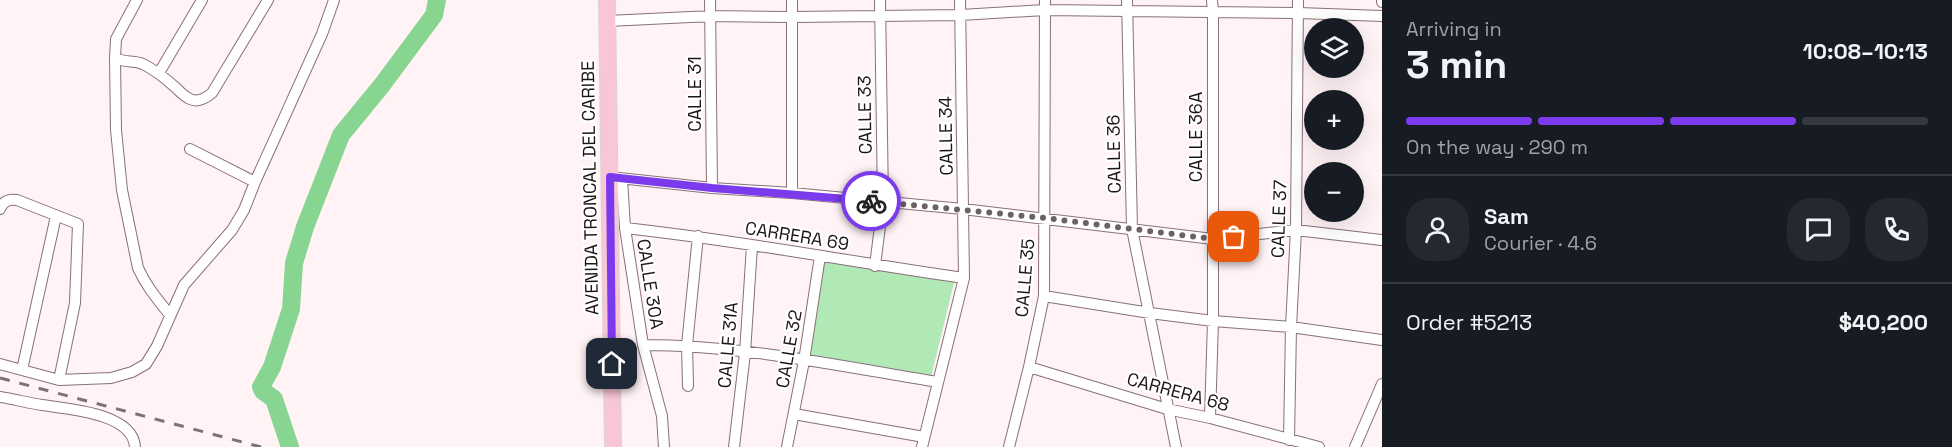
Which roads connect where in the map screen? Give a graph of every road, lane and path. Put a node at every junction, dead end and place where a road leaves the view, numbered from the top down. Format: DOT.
graph roads {
  1 [pos="137,0"];
  2 [pos="202,0"];
  3 [pos="268,0"];
  4 [pos="334,0"];
  5 [pos="608,0"];
  6 [pos="710,0"];
  7 [pos="792,0"];
  8 [pos="880,0"];
  9 [pos="960,0"];
  10 [pos="1127,0"];
  11 [pos="1212,0"];
  12 [pos="1298,0"];
  13 [pos="1045,5"];
  14 [pos="1127,12"];
  15 [pos="1213,13"];
  16 [pos="1299,13"];
  17 [pos="880,15"];
  18 [pos="961,15"];
  19 [pos="711,16"];
  20 [pos="1382,16"];
  21 [pos="792,17"];
  22 [pos="608,21"];
  23 [pos="115,58"];
  24 [pos="159,74"];
  25 [pos="190,149"];
  26 [pos="616,178"];
  27 [pos="255,182"];
  28 [pos="712,188"];
  29 [pos="792,193"];
  30 [pos="883,202"];
  31 [pos="0,209"];
  32 [pos="963,209"];
  33 [pos="56,216"];
  34 [pos="1045,218"];
  35 [pos="625,228"];
  36 [pos="1132,229"];
  37 [pos="1296,230"];
  38 [pos="698,236"];
  39 [pos="1213,239"];
  40 [pos="1382,240"];
  41 [pos="752,246"];
  42 [pos="820,256"];
  43 [pos="875,266"];
  44 [pos="964,278"];
  45 [pos="1044,296"];
  46 [pos="1150,313"];
  47 [pos="170,315"];
  48 [pos="1213,321"];
  49 [pos="1291,327"];
  50 [pos="1382,340"];
  51 [pos="643,345"];
  52 [pos="687,345"];
  53 [pos="745,353"];
  54 [pos="804,360"];
  55 [pos="0,364"];
  56 [pos="1029,367"];
  57 [pos="21,370"];
  58 [pos="59,380"];
  59 [pos="937,382"];
  60 [pos="1382,384"];
  61 [pos="688,386"];
  62 [pos="0,397"];
  63 [pos="1167,409"];
  64 [pos="794,414"];
  65 [pos="1210,418"];
  66 [pos="1289,440"];
  67 [pos="923,442"];
  68 [pos="135,447"];
  69 [pos="613,447"];
  70 [pos="664,447"];
  71 [pos="734,447"];
  72 [pos="787,447"];
  73 [pos="1009,447"];
  74 [pos="1176,447"];
  75 [pos="1319,447"];
  76 [pos="1355,447"];
  1 -- 23 [label="street"];
  2 -- 24 [label="street"];
  3 -- 24 [label="street"];
  4 -- 27 [label="street"];
  5 -- 22 [label="highway, AVENIDA TRONCAL DEL CARIBE"];
  6 -- 19 [label="street, CALLE 31"];
  7 -- 21 [label="street"];
  8 -- 17 [label="street, CALLE 33"];
  9 -- 18 [label="street, CALLE 34"];
  10 -- 14 [label="street, CALLE 36"];
  11 -- 15 [label="street, CALLE 36A"];
  12 -- 16 [label="street, CALLE 37"];
  13 -- 14 [label="street"];
  13 -- 18 [label="street"];
  13 -- 34 [label="street, CALLE 35"];
  14 -- 15 [label="street"];
  14 -- 36 [label="street, CALLE 36"];
  15 -- 16 [label="street"];
  15 -- 39 [label="street, CALLE 36A"];
  16 -- 20 [label="street"];
  16 -- 37 [label="street, CALLE 37"];
  17 -- 18 [label="street"];
  17 -- 21 [label="street"];
  17 -- 30 [label="street, CALLE 33"];
  18 -- 32 [label="street, CALLE 34"];
  19 -- 21 [label="street"];
  19 -- 22 [label="street"];
  19 -- 28 [label="street, CALLE 31"];
  21 -- 29 [label="street"];
  22 -- 26 [label="highway, AVENIDA TRONCAL DEL CARIBE"];
  23 -- 24 [label="street"];
  23 -- 47 [label="street"];
  25 -- 27 [label="street"];
  26 -- 28 [label="street"];
  26 -- 35 [label="street, CALLE 30A"];
  26 -- 69 [label="highway, AVENIDA TRONCAL DEL CARIBE"];
  27 -- 47 [label="street"];
  28 -- 29 [label="street"];
  29 -- 30 [label="street"];
  30 -- 32 [label="street"];
  30 -- 43 [label="street, CALLE 33"];
  31 -- 33 [label="street"];
  32 -- 34 [label="street"];
  32 -- 44 [label="street, CALLE 34"];
  33 -- 57 [label="street"];
  33 -- 58 [label="street"];
  34 -- 36 [label="street"];
  34 -- 45 [label="street, CALLE 35"];
  35 -- 38 [label="street, CARRERA 69"];
  35 -- 51 [label="street, CALLE 30A"];
  36 -- 39 [label="street"];
  36 -- 46 [label="street, CALLE 36"];
  37 -- 39 [label="street"];
  37 -- 40 [label="street"];
  37 -- 49 [label="street, CALLE 37"];
  38 -- 41 [label="street, CARRERA 69"];
  38 -- 52 [label="street"];
  39 -- 48 [label="street, CALLE 36A"];
  41 -- 42 [label="street, CARRERA 69"];
  41 -- 53 [label="street, CALLE 31A"];
  42 -- 43 [label="street, CARRERA 69"];
  42 -- 54 [label="street, CALLE 32"];
  43 -- 44 [label="street, CARRERA 69"];
  44 -- 59 [label="street, CALLE 34"];
  45 -- 46 [label="street"];
  45 -- 56 [label="street, CALLE 35"];
  46 -- 48 [label="street"];
  46 -- 63 [label="street, CALLE 36"];
  47 -- 58 [label="street"];
  48 -- 49 [label="street"];
  48 -- 65 [label="street, CALLE 36A"];
  49 -- 50 [label="street"];
  49 -- 66 [label="street, CALLE 37"];
  51 -- 52 [label="street"];
  51 -- 70 [label="street"];
  52 -- 53 [label="street"];
  52 -- 61 [label="street"];
  53 -- 54 [label="street"];
  53 -- 71 [label="street, CALLE 31A"];
  54 -- 59 [label="street"];
  54 -- 64 [label="street, CALLE 32"];
  55 -- 57 [label="street"];
  56 -- 63 [label="street, CARRERA 68"];
  56 -- 73 [label="street, CALLE 35"];
  57 -- 58 [label="street"];
  59 -- 67 [label="street, CALLE 34"];
  60 -- 76 [label="street"];
  62 -- 68 [label="street"];
  63 -- 65 [label="street, CARRERA 68"];
  63 -- 74 [label="street, CALLE 36"];
  64 -- 67 [label="street"];
  64 -- 72 [label="street, CALLE 32"];
  65 -- 66 [label="street, CARRERA 68"];
  66 -- 75 [label="street, CARRERA 68"];
}
